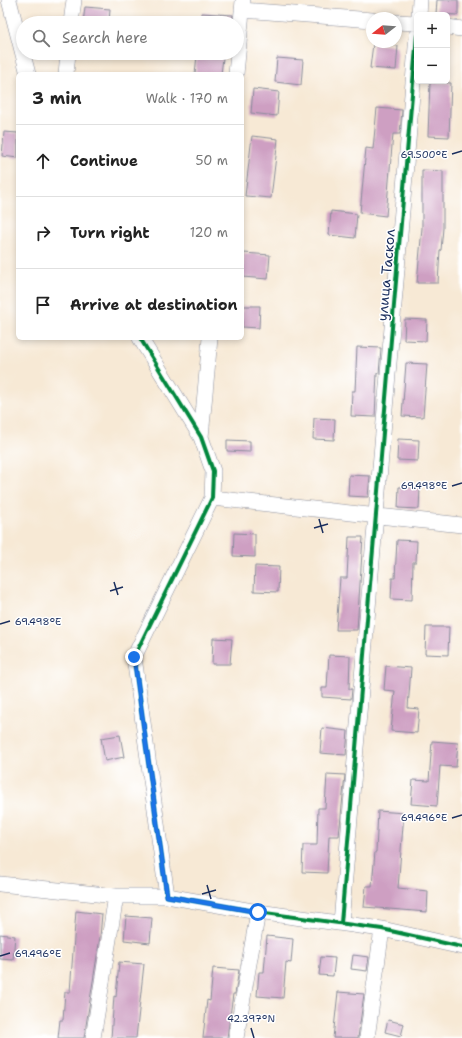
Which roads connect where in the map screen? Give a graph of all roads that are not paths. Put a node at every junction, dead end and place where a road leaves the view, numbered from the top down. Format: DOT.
graph roads {
  1 [pos="9,0"];
  2 [pos="74,0"];
  3 [pos="420,0"];
  4 [pos="242,5"];
  5 [pos="419,12"];
  6 [pos="72,16"];
  7 [pos="241,16"];
  8 [pos="366,19"];
  9 [pos="402,22"];
  10 [pos="414,23"];
  11 [pos="16,27"];
  12 [pos="450,27"];
  13 [pos="462,29"];
  14 [pos="416,48"];
  15 [pos="24,60"];
  16 [pos="67,60"];
  17 [pos="237,60"];
  18 [pos="27,72"];
  19 [pos="66,72"];
  20 [pos="236,72"];
  21 [pos="141,340"];
  22 [pos="210,340"];
  23 [pos="201,437"];
  24 [pos="212,498"];
  25 [pos="376,517"];
  26 [pos="462,525"];
  27 [pos="0,884"];
  28 [pos="116,896"];
  29 [pos="167,896"];
  30 [pos="258,912"];
  31 [pos="342,923"];
  32 [pos="382,930"];
  33 [pos="462,947"];
  34 [pos="93,1038"];
  35 [pos="236,1038"];
  36 [pos="367,1038"];
  1 -- 11 [label="street"];
  2 -- 6 [label="street"];
  3 -- 5 [label="street"];
  4 -- 7 [label="street"];
  4 -- 8 [label="street"];
  9 -- 10 [label="street"];
  12 -- 13 [label="street"];
  14 -- 25 [label="street, улица Таскол"];
  15 -- 18 [label="street"];
  16 -- 19 [label="street"];
  17 -- 20 [label="street"];
  21 -- 23 [label="street"];
  22 -- 23 [label="street"];
  23 -- 24 [label="street"];
  24 -- 25 [label="street"];
  24 -- 29 [label="street"];
  25 -- 26 [label="street"];
  25 -- 31 [label="street, улица Таскол"];
  27 -- 28 [label="street"];
  28 -- 29 [label="street"];
  28 -- 34 [label="street"];
  29 -- 30 [label="street"];
  30 -- 31 [label="street"];
  30 -- 35 [label="street"];
  31 -- 32 [label="street"];
  32 -- 33 [label="street"];
  32 -- 36 [label="street"];
}
